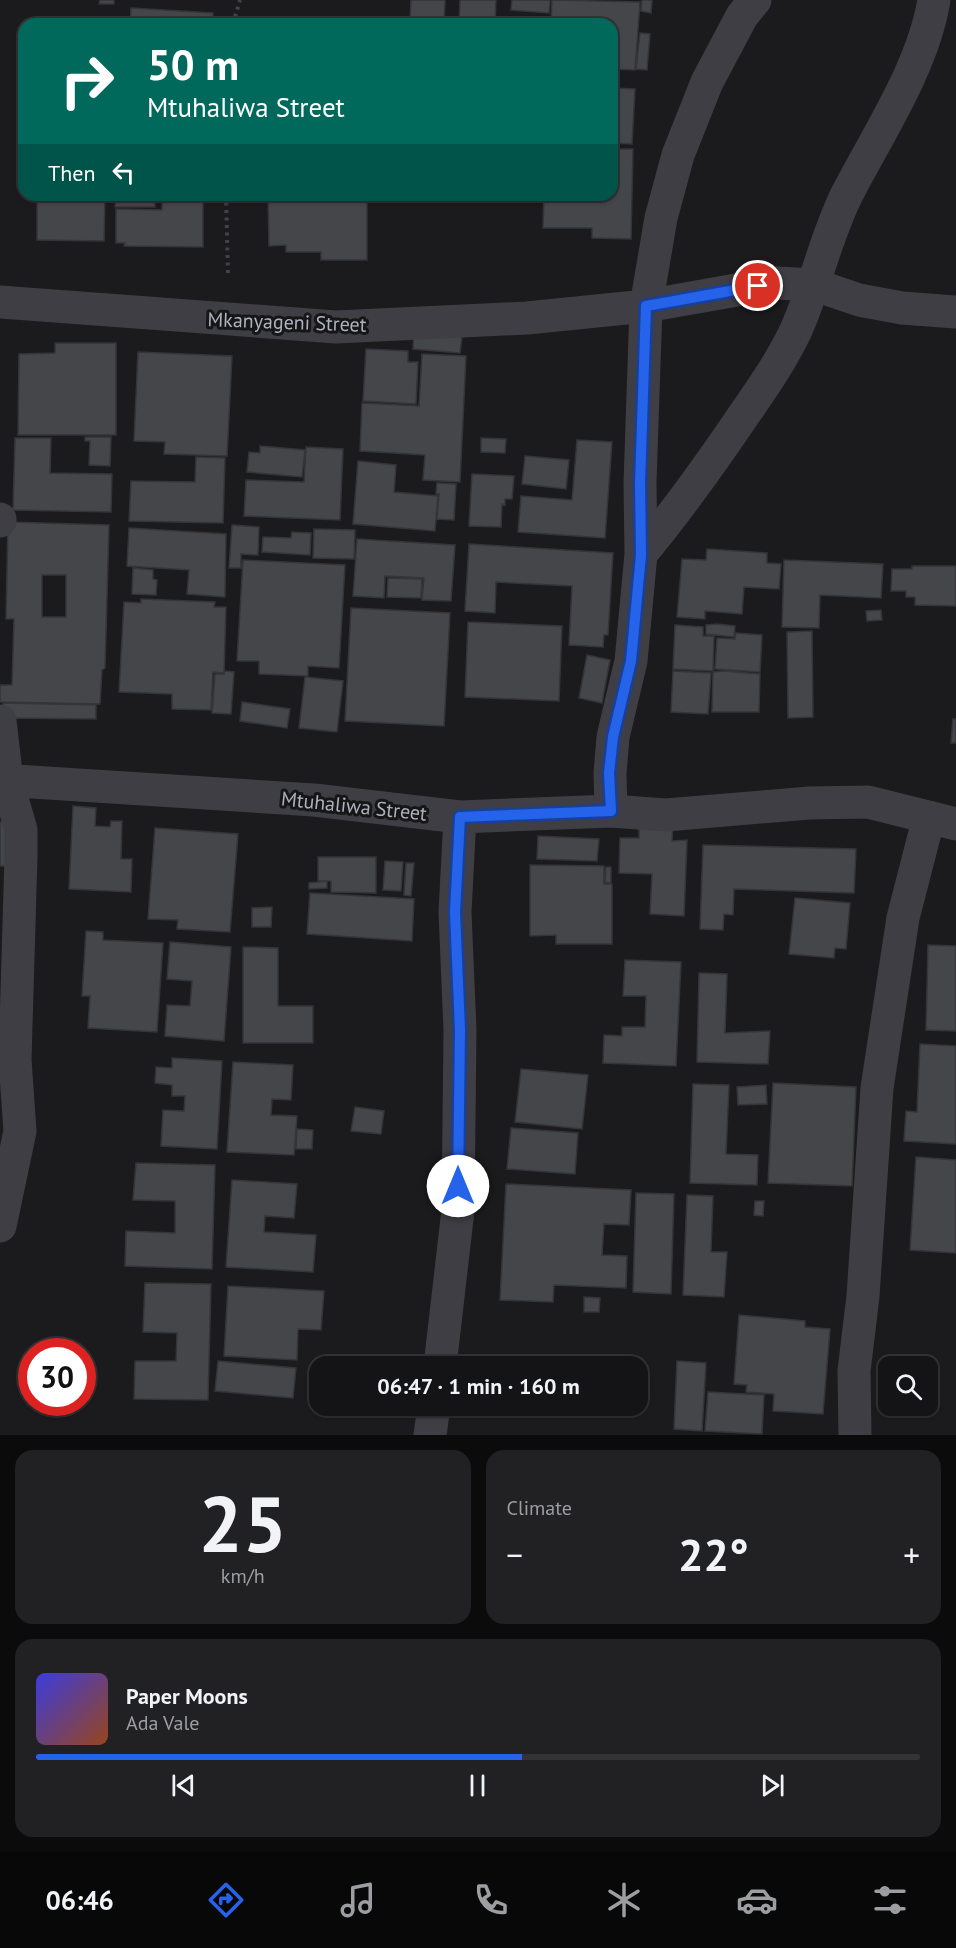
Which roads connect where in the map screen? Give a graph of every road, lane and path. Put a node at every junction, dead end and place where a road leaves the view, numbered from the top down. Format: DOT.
graph roads {
  1 [pos="240,0"];
  2 [pos="755,0"];
  3 [pos="934,0"];
  4 [pos="235,18"];
  5 [pos="226,201"];
  6 [pos="815,285"];
  7 [pos="0,302"];
  8 [pos="646,306"];
  9 [pos="956,312"];
  10 [pos="230,321"];
  11 [pos="641,555"];
  12 [pos="0,721"];
  13 [pos="3,781"];
  14 [pos="611,811"];
  15 [pos="460,817"];
  16 [pos="942,820"];
  17 [pos="0,1226"];
  18 [pos="441,1356"];
  19 [pos="433,1416"];
  20 [pos="430,1435"];
  21 [pos="855,1435"];
  1 -- 4 [label="path"];
  2 -- 8 [label="street"];
  3 -- 6 [label="street"];
  5 -- 10 [label="path"];
  6 -- 8 [label="street, Mkanyageni Street"];
  6 -- 9 [label="street, Mkanyageni Street"];
  6 -- 11 [label="street"];
  7 -- 10 [label="street, Mkanyageni Street"];
  8 -- 10 [label="street, Mkanyageni Street"];
  8 -- 11 [label="street"];
  11 -- 14 [label="street"];
  12 -- 13 [label="street"];
  13 -- 15 [label="street, Mtuhaliwa Street"];
  13 -- 17 [label="street"];
  14 -- 15 [label="street, Mtuhaliwa Street"];
  14 -- 16 [label="street, Mtuhaliwa Street"];
  15 -- 18 [label="street"];
  16 -- 21 [label="street"];
  19 -- 20 [label="street"];
}
